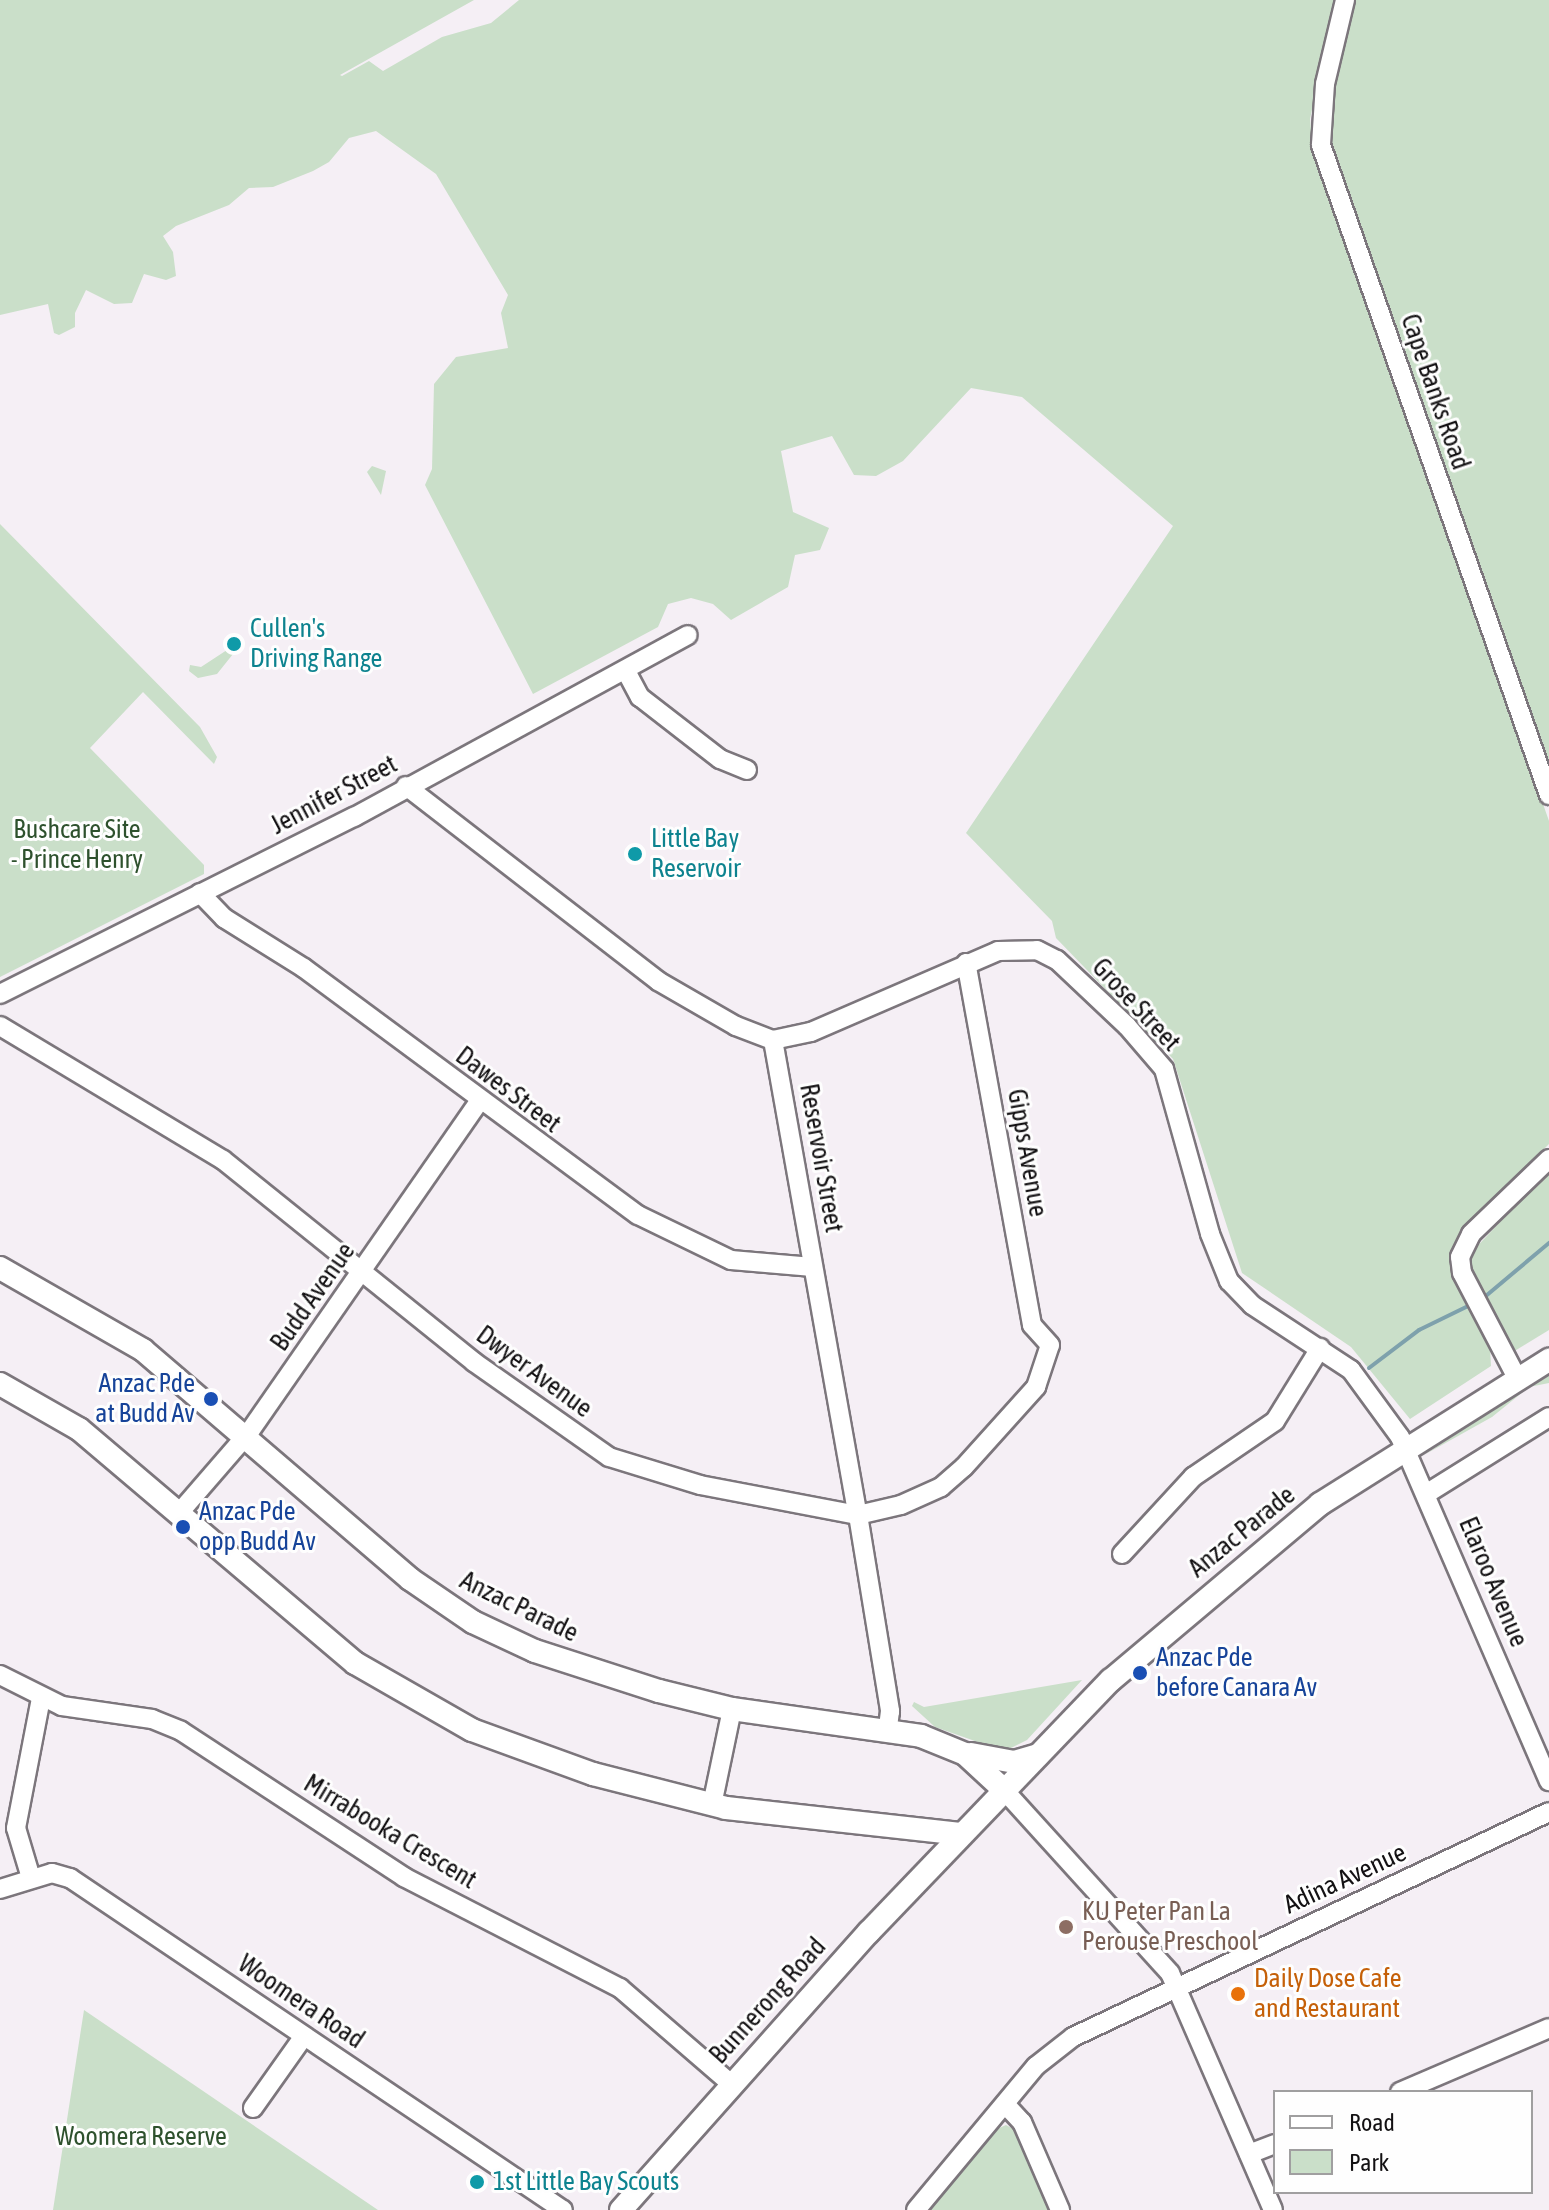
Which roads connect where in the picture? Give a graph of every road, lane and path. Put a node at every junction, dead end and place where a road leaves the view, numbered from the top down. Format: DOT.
graph roads {
  1 [pos="1345,0"];
  2 [pos="688,635"];
  3 [pos="626,671"];
  4 [pos="747,770"];
  5 [pos="406,786"];
  6 [pos="1549,795"];
  7 [pos="200,893"];
  8 [pos="966,963"];
  9 [pos="0,994"];
  10 [pos="0,1026"];
  11 [pos="773,1040"];
  12 [pos="479,1102"];
  13 [pos="1549,1159"];
  14 [pos="813,1267"];
  15 [pos="0,1268"];
  16 [pos="363,1268"];
  17 [pos="1050,1345"];
  18 [pos="1320,1348"];
  19 [pos="1549,1360"];
  20 [pos="1517,1378"];
  21 [pos="0,1384"];
  22 [pos="1549,1417"];
  23 [pos="246,1437"];
  24 [pos="1406,1448"];
  25 [pos="1426,1494"];
  26 [pos="179,1513"];
  27 [pos="858,1515"];
  28 [pos="1122,1554"];
  29 [pos="0,1675"];
  30 [pos="41,1698"];
  31 [pos="732,1709"];
  32 [pos="888,1728"];
  33 [pos="965,1754"];
  34 [pos="1038,1755"];
  35 [pos="1549,1781"];
  36 [pos="1004,1790"];
  37 [pos="712,1805"];
  38 [pos="1549,1812"];
  39 [pos="961,1834"];
  40 [pos="31,1878"];
  41 [pos="0,1889"];
  42 [pos="1177,1986"];
  43 [pos="1549,2028"];
  44 [pos="304,2036"];
  45 [pos="730,2083"];
  46 [pos="1405,2090"];
  47 [pos="1005,2104"];
  48 [pos="253,2108"];
  49 [pos="1273,2145"];
  50 [pos="1249,2154"];
  51 [pos="563,2210"];
  52 [pos="621,2210"];
  53 [pos="916,2210"];
  54 [pos="1060,2210"];
  55 [pos="1273,2210"];
  1 -- 6 [label="street, Cape Banks Road"];
  2 -- 3 [label="street, Jennifer Street"];
  3 -- 4 [label="street"];
  3 -- 5 [label="street, Jennifer Street"];
  5 -- 7 [label="street, Jennifer Street"];
  5 -- 11 [label="street"];
  7 -- 9 [label="street, Jennifer Street"];
  7 -- 12 [label="street, Dawes Street"];
  8 -- 11 [label="street, Grose Street"];
  8 -- 17 [label="street, Gipps Avenue"];
  8 -- 18 [label="street, Grose Street"];
  10 -- 16 [label="street, Dwyer Avenue"];
  11 -- 14 [label="street, Reservoir Street"];
  12 -- 14 [label="street, Dawes Street"];
  12 -- 16 [label="street, Budd Avenue"];
  13 -- 20 [label="street"];
  14 -- 27 [label="street, Reservoir Street"];
  15 -- 23 [label="main road, Anzac Parade"];
  16 -- 23 [label="street, Budd Avenue"];
  16 -- 27 [label="street, Dwyer Avenue"];
  17 -- 27 [label="street, Dwyer Avenue"];
  18 -- 24 [label="street, Grose Street"];
  18 -- 28 [label="street"];
  19 -- 20 [label="main road, Anzac Parade"];
  20 -- 24 [label="main road, Anzac Parade"];
  21 -- 26 [label="main road"];
  22 -- 25 [label="street"];
  23 -- 26 [label="street, Budd Avenue"];
  23 -- 31 [label="main road, Anzac Parade"];
  24 -- 25 [label="street, Elaroo Avenue"];
  24 -- 34 [label="main road, Anzac Parade"];
  25 -- 35 [label="street, Elaroo Avenue"];
  26 -- 37 [label="main road"];
  27 -- 32 [label="street, Reservoir Street"];
  29 -- 30 [label="street, Mirrabooka Crescent"];
  30 -- 40 [label="street"];
  30 -- 45 [label="street, Mirrabooka Crescent"];
  31 -- 32 [label="main road, Anzac Parade"];
  31 -- 37 [label="street"];
  32 -- 33 [label="main road, Anzac Parade"];
  33 -- 34 [label="main road"];
  33 -- 36 [label="main road, Anzac Parade"];
  34 -- 36 [label="main road, Anzac Parade"];
  36 -- 39 [label="main road, Anzac Parade"];
  36 -- 42 [label="street"];
  37 -- 39 [label="main road"];
  38 -- 42 [label="street, Adina Avenue"];
  39 -- 45 [label="main road, Bunnerong Road"];
  40 -- 41 [label="street, Woomera Road"];
  40 -- 44 [label="street, Woomera Road"];
  42 -- 47 [label="street, Adina Avenue"];
  42 -- 50 [label="street"];
  43 -- 46 [label="street"];
  44 -- 48 [label="street"];
  44 -- 51 [label="street, Woomera Road"];
  45 -- 52 [label="main road, Bunnerong Road"];
  47 -- 53 [label="street, Adina Avenue"];
  47 -- 54 [label="street"];
  49 -- 50 [label="street"];
  50 -- 55 [label="street"];
}
